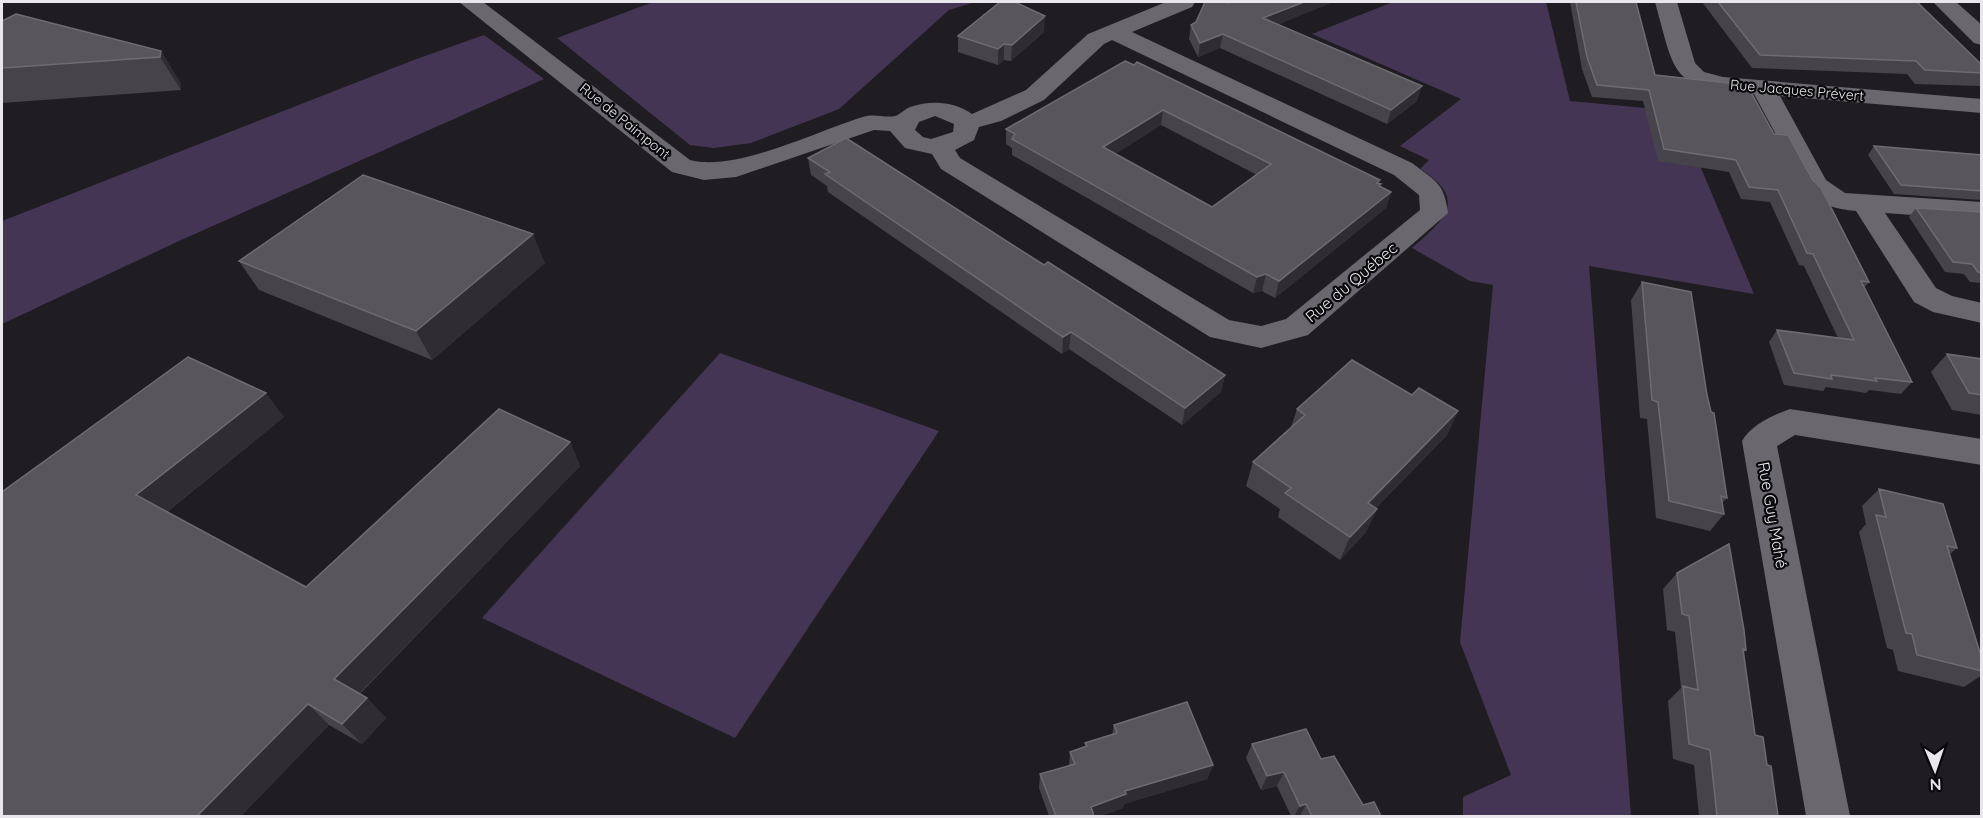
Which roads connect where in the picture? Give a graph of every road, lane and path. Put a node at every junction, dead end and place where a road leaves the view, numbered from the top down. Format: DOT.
graph roads {
  1 [pos="470,2"];
  2 [pos="1184,2"];
  3 [pos="1666,2"];
  4 [pos="1944,2"];
  5 [pos="1113,32"];
  6 [pos="1982,38"];
  7 [pos="1763,88"];
  8 [pos="1982,106"];
  9 [pos="967,123"];
  10 [pos="903,124"];
  11 [pos="940,146"];
  12 [pos="1865,203"];
  13 [pos="1982,211"];
  14 [pos="1982,313"];
  15 [pos="1982,452"];
  16 [pos="1828,816"];
  1 -- 10 [label="street, Rue de Paimpont"];
  2 -- 5 [label="street"];
  3 -- 7 [label="street, Rue Jacques Prévert"];
  4 -- 6 [label="street"];
  5 -- 9 [label="street"];
  5 -- 11 [label="street, Rue du Québec"];
  7 -- 8 [label="street, Rue Jacques Prévert"];
  7 -- 12 [label="street"];
  9 -- 10 [label="street"];
  9 -- 11 [label="street"];
  10 -- 11 [label="street"];
  12 -- 13 [label="street"];
  12 -- 14 [label="street"];
  15 -- 16 [label="street, Rue Guy Mahé"];
}
